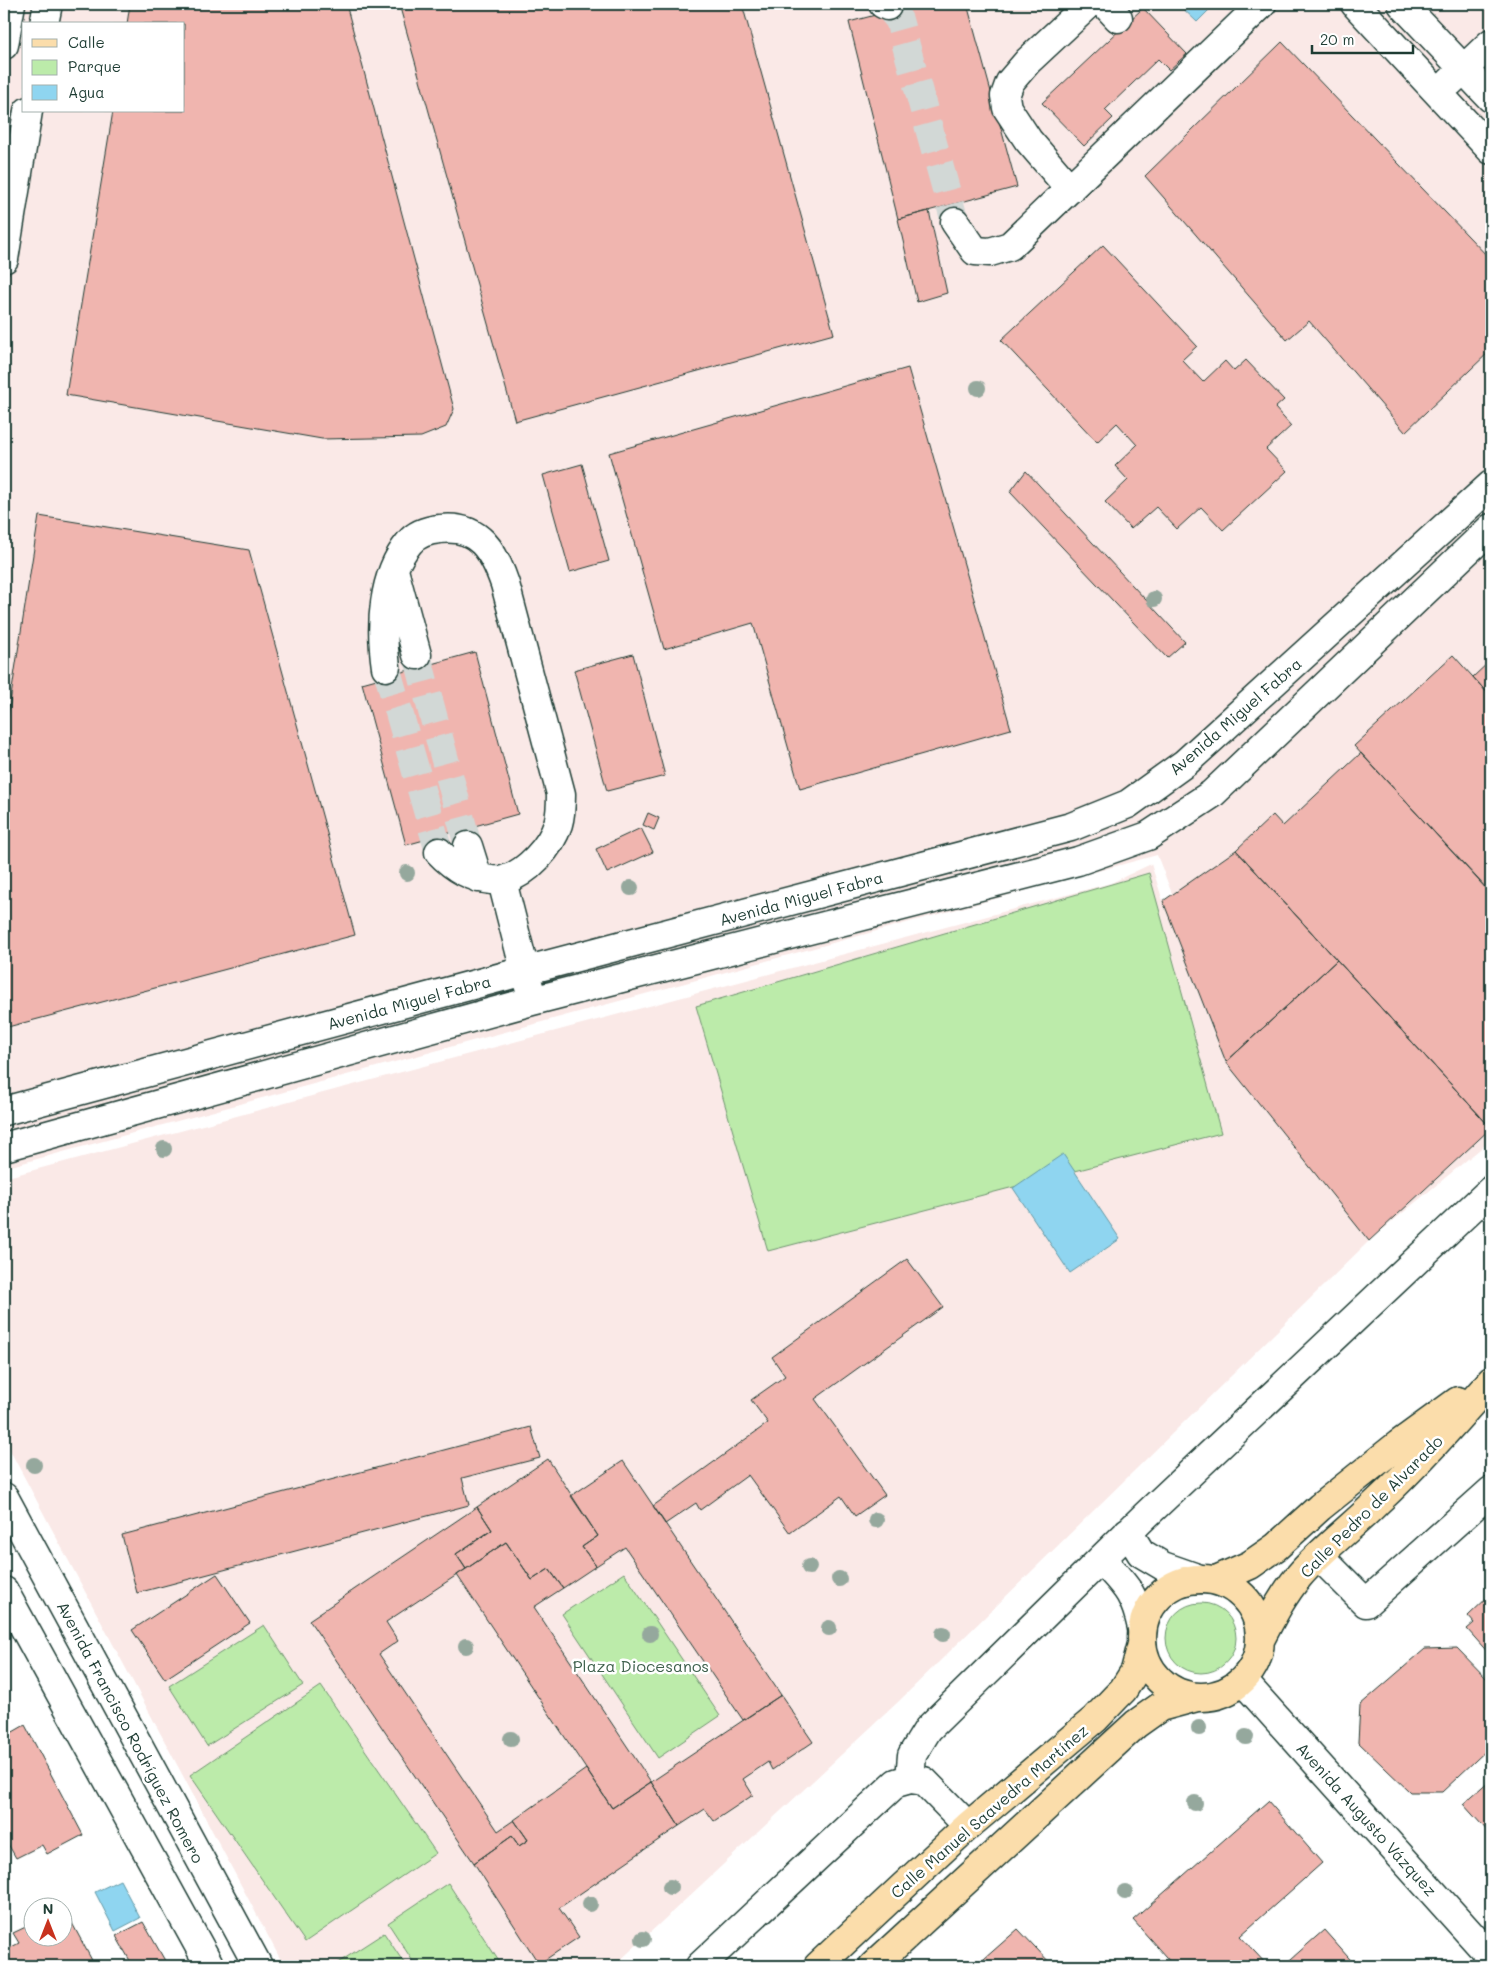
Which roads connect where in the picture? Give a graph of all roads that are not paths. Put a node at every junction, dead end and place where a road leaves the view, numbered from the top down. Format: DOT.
graph roads {
  1 [pos="11,4"];
  2 [pos="48,4"];
  3 [pos="1089,4"];
  4 [pos="1262,4"];
  5 [pos="1354,4"];
  6 [pos="1402,4"];
  7 [pos="44,22"];
  8 [pos="1491,43"];
  9 [pos="4,45"];
  10 [pos="1464,69"];
  11 [pos="1438,93"];
  12 [pos="1491,98"];
  13 [pos="28,112"];
  14 [pos="1491,150"];
  15 [pos="1070,189"];
  16 [pos="955,222"];
  17 [pos="4,259"];
  18 [pos="1491,485"];
  19 [pos="1491,528"];
  20 [pos="394,569"];
  21 [pos="417,655"];
  22 [pos="386,666"];
  23 [pos="468,846"];
  24 [pos="440,852"];
  25 [pos="490,880"];
  26 [pos="524,971"];
  27 [pos="532,1001"];
  28 [pos="4,1111"];
  29 [pos="4,1147"];
  30 [pos="1491,1190"];
  31 [pos="1491,1376"];
  32 [pos="1491,1381"];
  33 [pos="1491,1491"];
  34 [pos="4,1497"];
  35 [pos="1128,1532"];
  36 [pos="1319,1556"];
  37 [pos="1101,1559"];
  38 [pos="1208,1580"];
  39 [pos="4,1591"];
  40 [pos="1142,1636"];
  41 [pos="1261,1638"];
  42 [pos="1243,1681"];
  43 [pos="1197,1697"];
  44 [pos="910,1779"];
  45 [pos="968,1826"];
  46 [pos="1491,1957"];
  47 [pos="210,1966"];
  48 [pos="258,1966"];
  49 [pos="700,1966"];
  50 [pos="818,1966"];
  51 [pos="874,1966"];
  1 -- 9 [label="street"];
  2 -- 7 [label="street"];
  3 -- 15 [label="street"];
  4 -- 15 [label="street"];
  5 -- 11 [label="street"];
  6 -- 10 [label="street"];
  8 -- 10 [label="street"];
  10 -- 11 [label="street"];
  10 -- 12 [label="street"];
  11 -- 14 [label="street"];
  13 -- 17 [label="street"];
  15 -- 16 [label="street"];
  18 -- 26 [label="street, Avenida Miguel Fabra"];
  19 -- 27 [label="street, Avenida Miguel Fabra"];
  20 -- 21 [label="street"];
  20 -- 22 [label="street"];
  20 -- 25 [label="street"];
  23 -- 25 [label="street"];
  24 -- 25 [label="street"];
  25 -- 26 [label="street"];
  26 -- 27 [label="street"];
  26 -- 28 [label="street, Avenida Miguel Fabra"];
  27 -- 29 [label="street, Avenida Miguel Fabra"];
  30 -- 35 [label="street"];
  31 -- 38 [label="main road, Calle Pedro de Alvarado"];
  32 -- 36 [label="main road, Calle Pedro de Alvarado"];
  33 -- 36 [label="street"];
  34 -- 48 [label="street, Avenida Francisco Rodríguez Romero"];
  35 -- 37 [label="street"];
  35 -- 38 [label="street"];
  36 -- 41 [label="main road, Calle Pedro de Alvarado"];
  37 -- 40 [label="street"];
  37 -- 44 [label="street"];
  38 -- 40 [label="main road"];
  38 -- 41 [label="main road"];
  39 -- 47 [label="street"];
  40 -- 43 [label="main road"];
  40 -- 45 [label="main road, Calle Manuel Saavedra Martínez"];
  41 -- 42 [label="main road"];
  42 -- 43 [label="main road"];
  42 -- 46 [label="street, Avenida Augusto Vázquez"];
  43 -- 51 [label="main road, Calle Manuel Saavedra Martínez"];
  44 -- 45 [label="street"];
  44 -- 49 [label="street"];
  45 -- 50 [label="main road, Calle Manuel Saavedra Martínez"];
}
